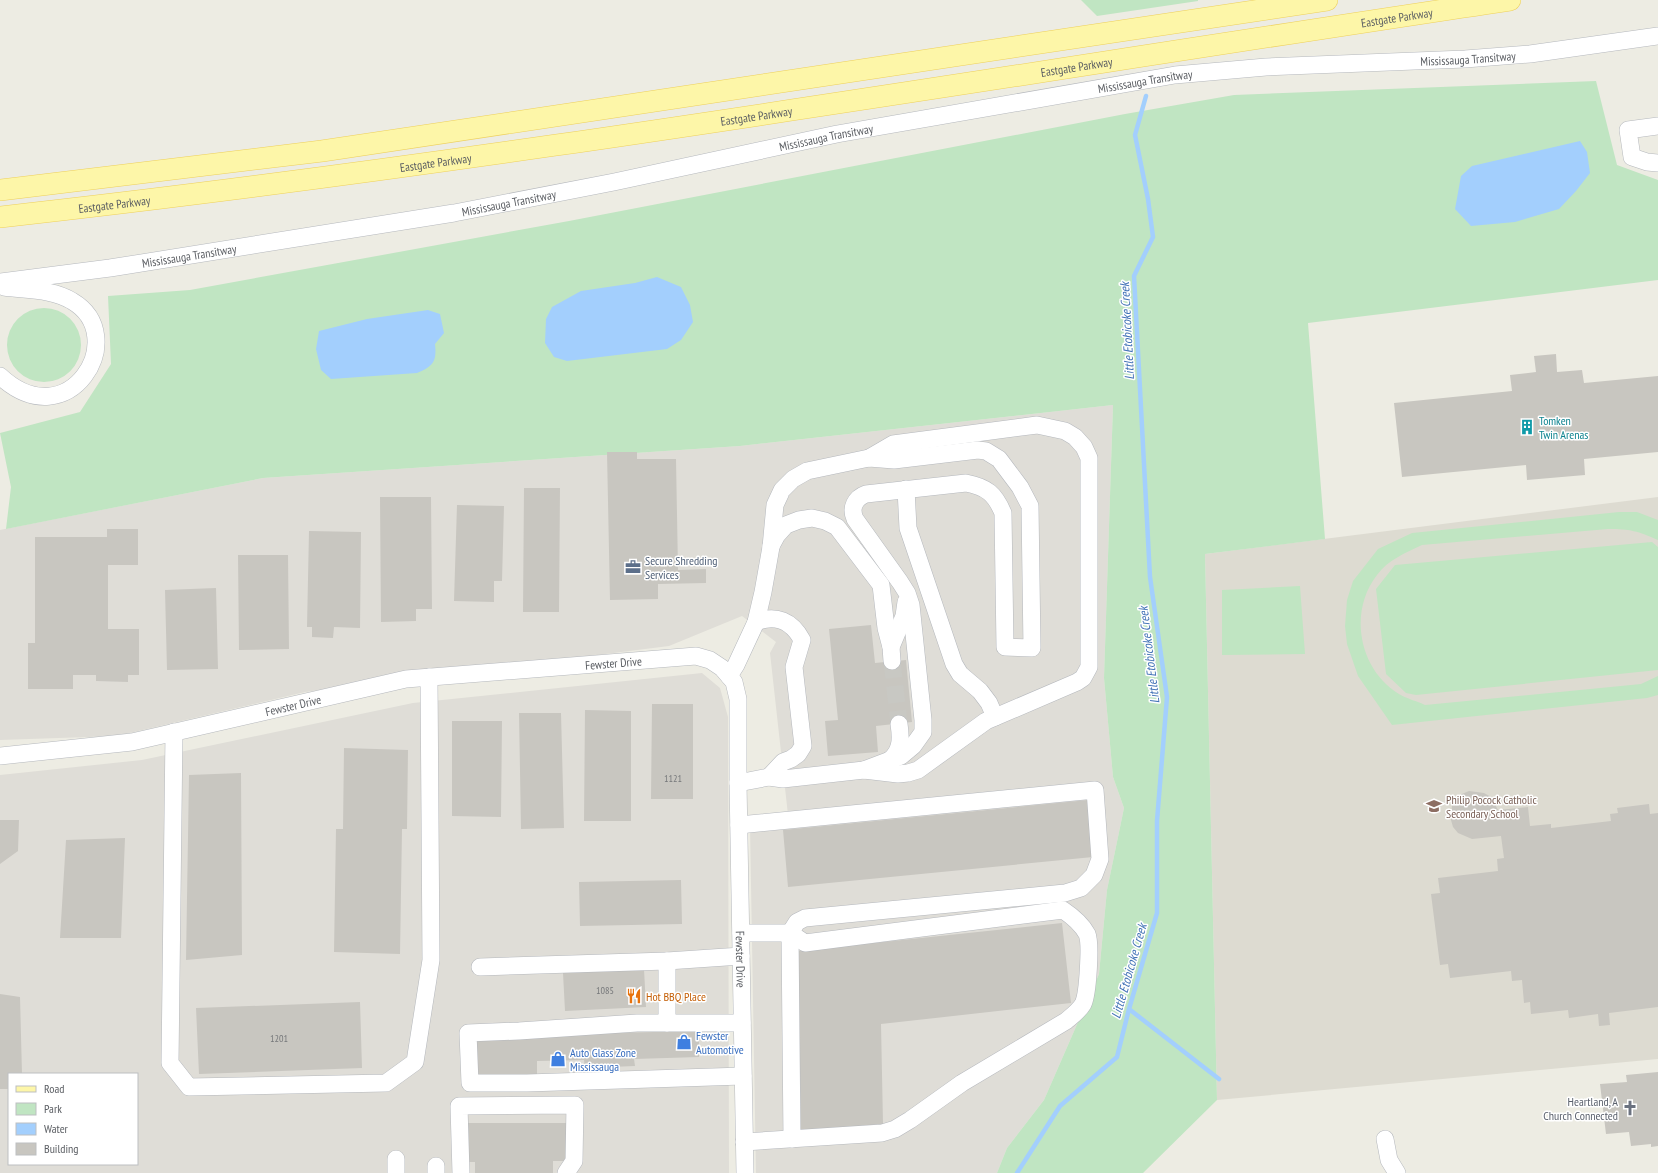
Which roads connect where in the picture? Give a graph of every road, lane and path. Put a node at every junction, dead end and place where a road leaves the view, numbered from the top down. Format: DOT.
graph roads {
  1 [pos="1327,0"];
  2 [pos="1510,0"];
  3 [pos="1658,36"];
  4 [pos="1658,126"];
  5 [pos="1658,163"];
  6 [pos="0,190"];
  7 [pos="0,217"];
  8 [pos="0,282"];
  9 [pos="0,286"];
  10 [pos="0,376"];
  11 [pos="869,458"];
  12 [pos="906,489"];
  13 [pos="771,547"];
  14 [pos="907,593"];
  15 [pos="756,622"];
  16 [pos="729,676"];
  17 [pos="429,677"];
  18 [pos="995,717"];
  19 [pos="899,724"];
  20 [pos="174,732"];
  21 [pos="0,756"];
  22 [pos="887,762"];
  23 [pos="864,770"];
  24 [pos="769,777"];
  25 [pos="738,783"];
  26 [pos="739,825"];
  27 [pos="741,933"];
  28 [pos="790,933"];
  29 [pos="741,956"];
  30 [pos="667,961"];
  31 [pos="480,967"];
  32 [pos="667,1023"];
  33 [pos="742,1023"];
  34 [pos="743,1076"];
  35 [pos="792,1139"];
  36 [pos="1385,1139"];
  37 [pos="744,1142"];
  38 [pos="461,1173"];
  39 [pos="566,1173"];
  40 [pos="745,1173"];
  41 [pos="1397,1173"];
  1 -- 6 [label="main road"];
  2 -- 7 [label="main road, Eastgate Parkway"];
  3 -- 8 [label="street, Mississauga Transitway"];
  4 -- 5 [label="street"];
  9 -- 10 [label="street"];
  11 -- 12 [label="street"];
  11 -- 13 [label="street"];
  11 -- 18 [label="street"];
  12 -- 14 [label="street"];
  12 -- 18 [label="street"];
  13 -- 14 [label="street"];
  13 -- 15 [label="street"];
  14 -- 22 [label="street"];
  15 -- 16 [label="street"];
  15 -- 24 [label="street"];
  16 -- 17 [label="street, Fewster Drive"];
  16 -- 25 [label="street, Fewster Drive"];
  17 -- 20 [label="street, Fewster Drive"];
  17 -- 20 [label="street"];
  18 -- 23 [label="street"];
  19 -- 22 [label="street"];
  20 -- 21 [label="street, Fewster Drive"];
  22 -- 23 [label="street"];
  23 -- 24 [label="street"];
  24 -- 25 [label="street"];
  25 -- 26 [label="street, Fewster Drive"];
  26 -- 27 [label="street, Fewster Drive"];
  26 -- 28 [label="street"];
  27 -- 28 [label="street"];
  27 -- 29 [label="street, Fewster Drive"];
  28 -- 35 [label="street"];
  28 -- 35 [label="street"];
  29 -- 30 [label="street"];
  29 -- 33 [label="street, Fewster Drive"];
  30 -- 31 [label="street"];
  30 -- 32 [label="street"];
  32 -- 33 [label="street"];
  32 -- 34 [label="street"];
  33 -- 34 [label="street, Fewster Drive"];
  34 -- 37 [label="street, Fewster Drive"];
  35 -- 37 [label="street"];
  36 -- 41 [label="street"];
  37 -- 40 [label="street, Fewster Drive"];
  38 -- 39 [label="street"];
}
